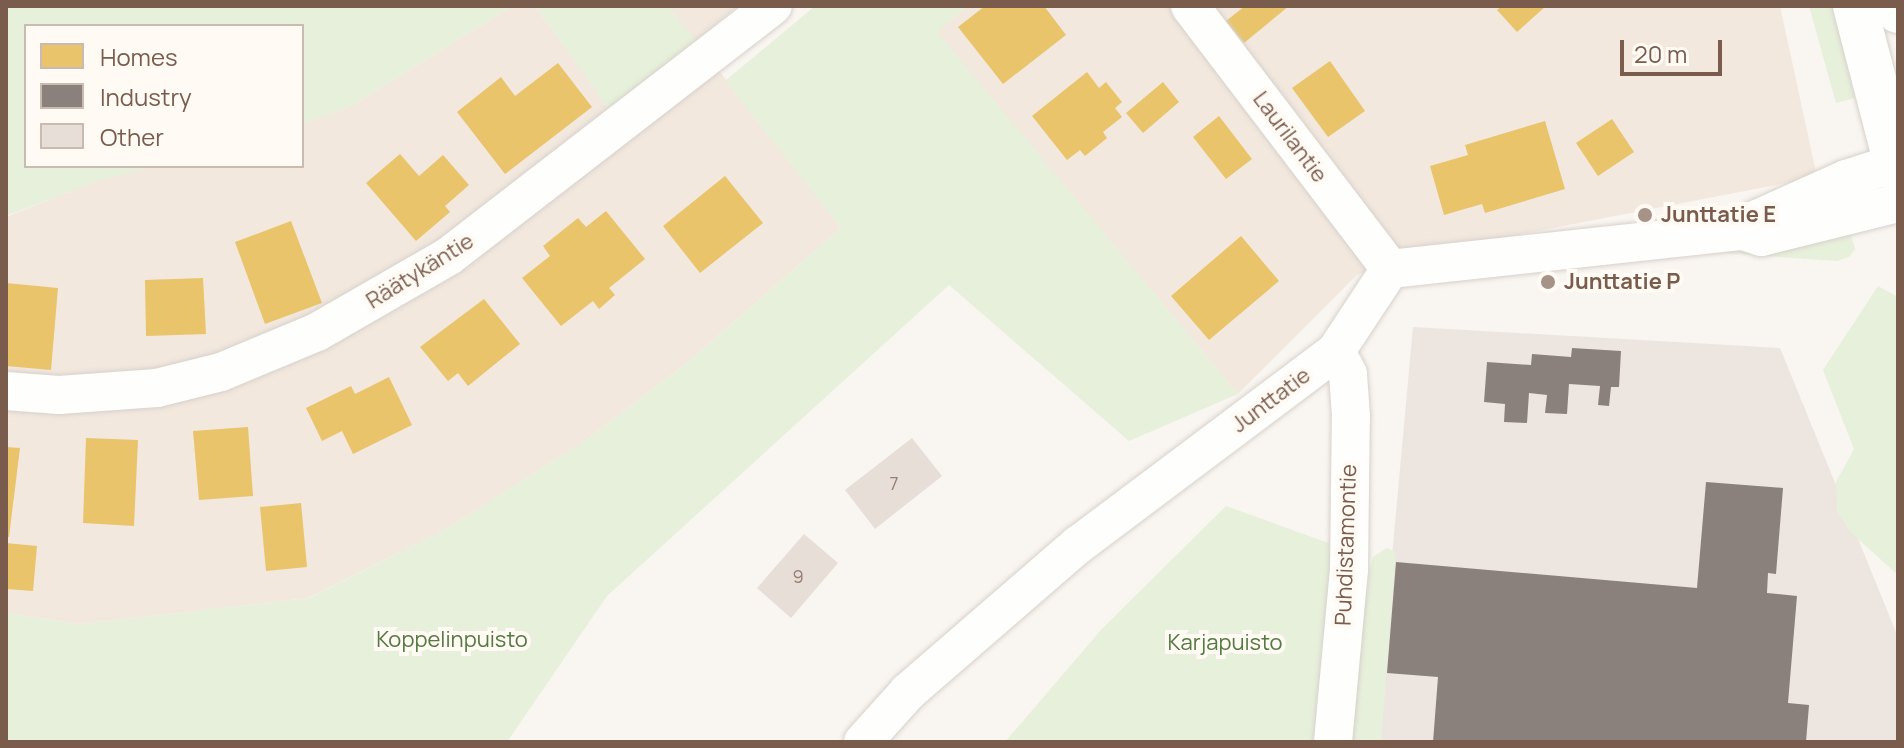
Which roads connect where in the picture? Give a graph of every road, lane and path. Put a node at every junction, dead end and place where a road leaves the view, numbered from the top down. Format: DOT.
graph roads {
  1 [pos="773,6"];
  2 [pos="1190,6"];
  3 [pos="1855,6"];
  4 [pos="1897,175"];
  5 [pos="1390,269"];
  6 [pos="1336,351"];
  7 [pos="6,391"];
  8 [pos="863,742"];
  9 [pos="1333,742"];
  1 -- 7 [label="street, Räätykäntie"];
  2 -- 5 [label="street, Laurilantie"];
  3 -- 4 [label="street"];
  4 -- 5 [label="street"];
  5 -- 6 [label="street, Junttatie"];
  6 -- 8 [label="street, Junttatie"];
  6 -- 9 [label="street, Puhdistamontie"];
}
